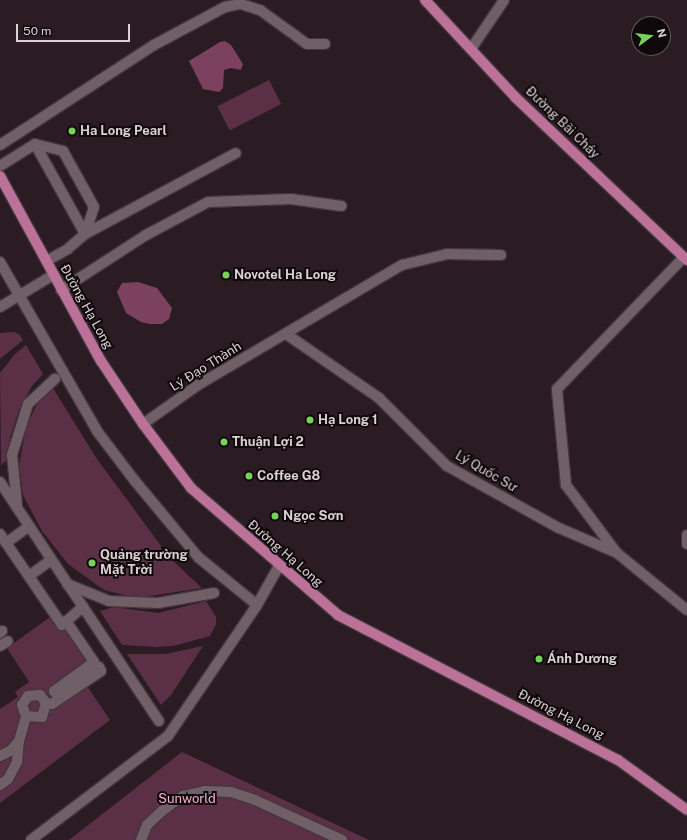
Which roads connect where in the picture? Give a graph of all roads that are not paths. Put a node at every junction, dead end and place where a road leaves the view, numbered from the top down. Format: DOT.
graph roads {
  1 [pos="424,0"];
  2 [pos="504,0"];
  3 [pos="325,44"];
  4 [pos="471,49"];
  5 [pos="35,144"];
  6 [pos="0,146"];
  7 [pos="236,153"];
  8 [pos="0,166"];
  9 [pos="0,176"];
  10 [pos="342,206"];
  11 [pos="85,234"];
  12 [pos="501,255"];
  13 [pos="685,258"];
  14 [pos="46,261"];
  15 [pos="0,262"];
  16 [pos="53,275"];
  17 [pos="61,290"];
  18 [pos="19,296"];
  19 [pos="0,307"];
  20 [pos="286,334"];
  21 [pos="55,379"];
  22 [pos="143,424"];
  23 [pos="0,484"];
  24 [pos="17,508"];
  25 [pos="29,526"];
  26 [pos="687,535"];
  27 [pos="3,538"];
  28 [pos="687,544"];
  29 [pos="617,553"];
  30 [pos="51,560"];
  31 [pos="279,566"];
  32 [pos="29,576"];
  33 [pos="67,584"];
  34 [pos="214,592"];
  35 [pos="257,605"];
  36 [pos="83,607"];
  37 [pos="687,610"];
  38 [pos="66,621"];
  39 [pos="46,703"];
  40 [pos="26,716"];
  41 [pos="158,721"];
  42 [pos="19,741"];
  43 [pos="0,756"];
  44 [pos="0,785"];
  45 [pos="687,810"];
  46 [pos="31,840"];
  47 [pos="141,840"];
  48 [pos="342,840"];
  1 -- 4 [label="main road, Đường Bãi Cháy"];
  2 -- 4 [label="street"];
  3 -- 6 [label="street"];
  4 -- 13 [label="main road, Đường Bãi Cháy"];
  5 -- 8 [label="street"];
  5 -- 11 [label="street"];
  5 -- 11 [label="street"];
  7 -- 11 [label="street"];
  9 -- 14 [label="main road, Đường Hạ Long"];
  10 -- 17 [label="street"];
  11 -- 14 [label="street"];
  12 -- 20 [label="street, Lý Đạo Thành"];
  13 -- 29 [label="street"];
  14 -- 16 [label="main road, Đường Hạ Long"];
  15 -- 18 [label="street"];
  16 -- 17 [label="main road, Đường Hạ Long"];
  16 -- 18 [label="street"];
  17 -- 22 [label="main road, Đường Hạ Long"];
  18 -- 19 [label="street"];
  18 -- 35 [label="street"];
  20 -- 22 [label="street, Lý Đạo Thành"];
  20 -- 29 [label="street, Lý Quốc Sư"];
  21 -- 24 [label="street"];
  22 -- 31 [label="main road, Đường Hạ Long"];
  23 -- 24 [label="street"];
  24 -- 25 [label="street"];
  25 -- 27 [label="street"];
  25 -- 30 [label="street"];
  26 -- 28 [label="street"];
  27 -- 32 [label="street"];
  29 -- 37 [label="street, Lý Quốc Sư"];
  30 -- 32 [label="street"];
  30 -- 33 [label="street"];
  31 -- 35 [label="street"];
  31 -- 45 [label="main road, Đường Hạ Long"];
  32 -- 38 [label="street"];
  33 -- 34 [label="street"];
  33 -- 36 [label="street"];
  35 -- 46 [label="street"];
  36 -- 38 [label="street"];
  36 -- 41 [label="street"];
  38 -- 39 [label="street"];
  39 -- 40 [label="street"];
  39 -- 40 [label="street"];
  40 -- 42 [label="street"];
  42 -- 43 [label="street"];
  42 -- 44 [label="street"];
  47 -- 48 [label="street"];
}
